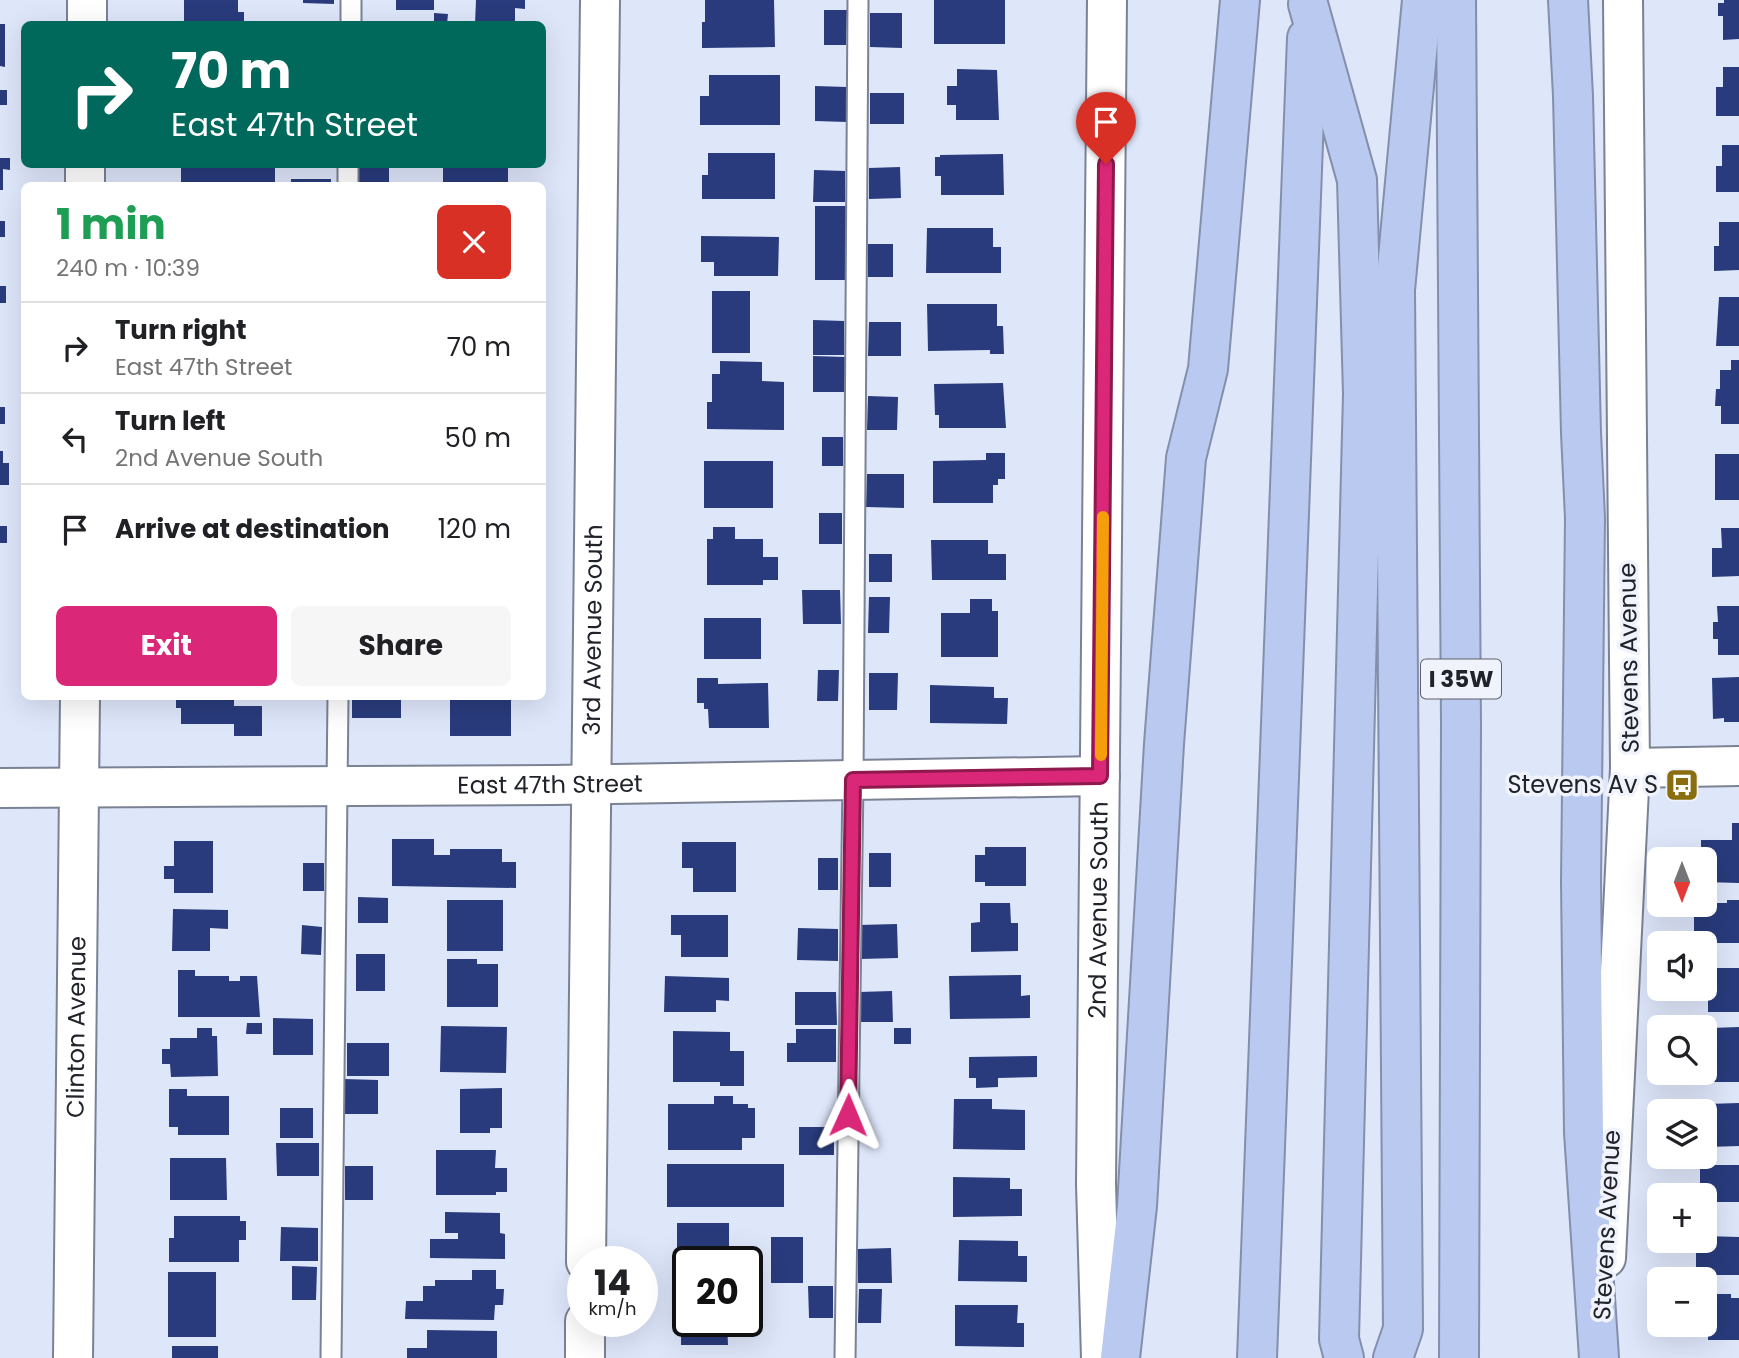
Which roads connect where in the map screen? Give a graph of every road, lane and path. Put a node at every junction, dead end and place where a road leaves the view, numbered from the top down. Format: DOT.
graph roads {
  1 [pos="87,0"];
  2 [pos="351,0"];
  3 [pos="600,0"];
  4 [pos="858,0"];
  5 [pos="1107,0"];
  6 [pos="1240,0"];
  7 [pos="1422,0"];
  8 [pos="1457,0"];
  9 [pos="1568,0"];
  10 [pos="1623,0"];
  11 [pos="1308,2"];
  12 [pos="86,21"];
  13 [pos="351,21"];
  14 [pos="80,700"];
  15 [pos="338,700"];
  16 [pos="1739,766"];
  17 [pos="1630,768"];
  18 [pos="1100,776"];
  19 [pos="853,780"];
  20 [pos="592,784"];
  21 [pos="337,786"];
  22 [pos="79,787"];
  23 [pos="0,788"];
  24 [pos="586,1246"];
  25 [pos="585,1337"];
  26 [pos="73,1358"];
  27 [pos="331,1358"];
  28 [pos="584,1358"];
  29 [pos="845,1358"];
  30 [pos="1101,1358"];
  31 [pos="1120,1358"];
  32 [pos="1257,1358"];
  33 [pos="1344,1358"];
  34 [pos="1393,1358"];
  35 [pos="1459,1358"];
  36 [pos="1600,1358"];
  1 -- 12 [label="street"];
  2 -- 13 [label="lane"];
  3 -- 20 [label="street, 3rd Avenue South"];
  4 -- 19 [label="lane"];
  5 -- 18 [label="street, 2nd Avenue South"];
  6 -- 31 [label="highway"];
  7 -- 34 [label="highway"];
  8 -- 35 [label="highway, I 35W"];
  9 -- 36 [label="highway"];
  10 -- 17 [label="street, Stevens Avenue"];
  11 -- 32 [label="highway"];
  11 -- 33 [label="highway"];
  14 -- 22 [label="street, Clinton Avenue"];
  15 -- 21 [label="lane"];
  16 -- 17 [label="street"];
  17 -- 36 [label="street, Stevens Avenue"];
  18 -- 19 [label="street, East 47th Street"];
  18 -- 30 [label="street, 2nd Avenue South"];
  19 -- 20 [label="street, East 47th Street"];
  19 -- 29 [label="lane"];
  20 -- 21 [label="street, East 47th Street"];
  20 -- 24 [label="street, 3rd Avenue South"];
  21 -- 22 [label="street, East 47th Street"];
  21 -- 27 [label="lane"];
  22 -- 23 [label="street, East 47th Street"];
  22 -- 26 [label="street, Clinton Avenue"];
  25 -- 28 [label="street"];
}
